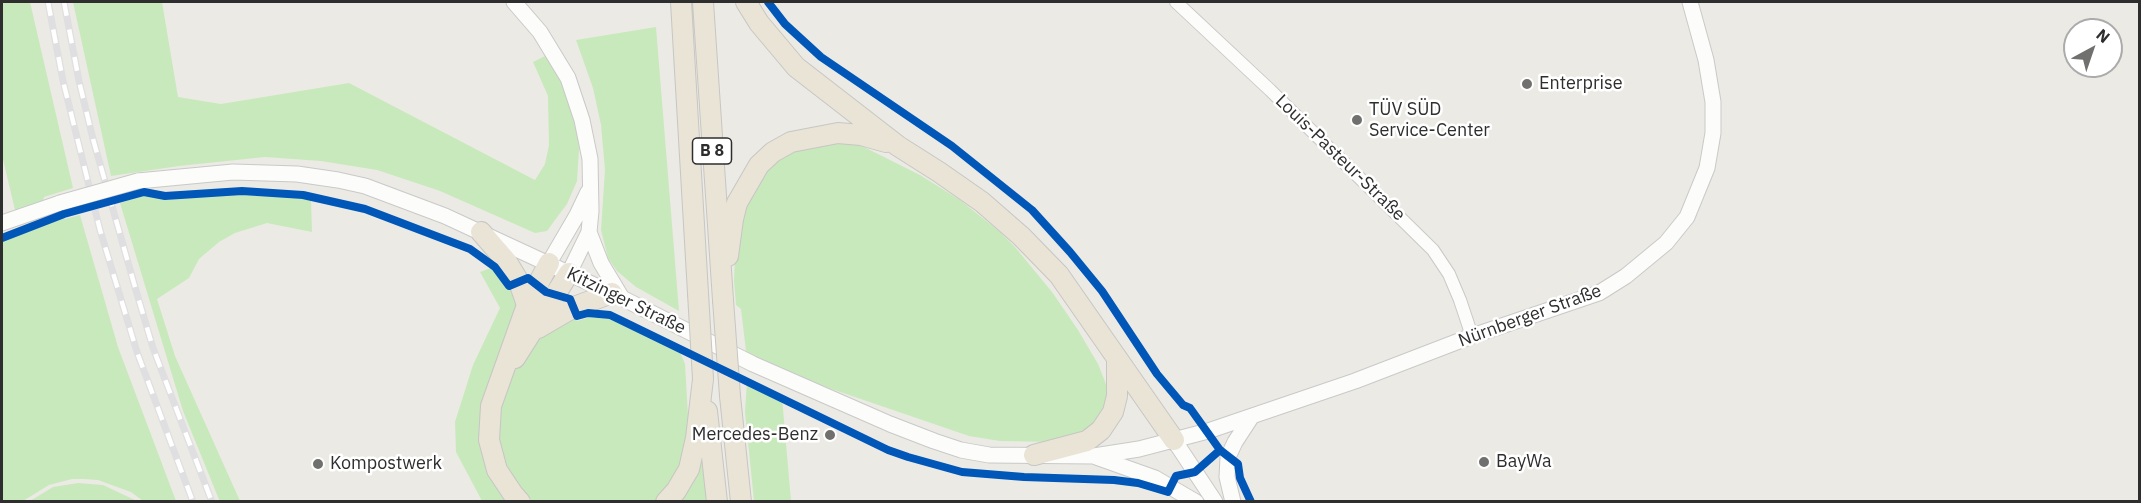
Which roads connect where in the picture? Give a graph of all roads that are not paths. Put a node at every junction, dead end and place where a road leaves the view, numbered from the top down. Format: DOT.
graph roads {
  1 [pos="514,2"];
  2 [pos="681,2"];
  3 [pos="703,2"];
  4 [pos="746,2"];
  5 [pos="1176,2"];
  6 [pos="1690,2"];
  7 [pos="898,146"];
  8 [pos="591,185"];
  9 [pos="2,223"];
  10 [pos="481,232"];
  11 [pos="589,232"];
  12 [pos="549,263"];
  13 [pos="569,273"];
  14 [pos="617,296"];
  15 [pos="723,300"];
  16 [pos="527,305"];
  17 [pos="534,331"];
  18 [pos="1472,336"];
  19 [pos="1117,358"];
  20 [pos="501,378"];
  21 [pos="703,379"];
  22 [pos="1252,416"];
  23 [pos="1174,440"];
  24 [pos="1034,455"];
  25 [pos="1094,456"];
  26 [pos="520,501"];
  27 [pos="666,501"];
  28 [pos="717,501"];
  29 [pos="741,501"];
  30 [pos="1196,501"];
  31 [pos="1215,501"];
  32 [pos="1233,501"];
  1 -- 8 [label="street"];
  2 -- 21 [label="highway, B 8, bridge"];
  3 -- 15 [label="highway, B 8"];
  4 -- 7 [label="highway"];
  5 -- 18 [label="street, Louis-Pasteur-Straße"];
  6 -- 18 [label="street, Nürnberger Straße"];
  7 -- 15 [label="highway"];
  7 -- 19 [label="highway"];
  8 -- 11 [label="street"];
  8 -- 12 [label="street"];
  9 -- 10 [label="street, Kitzinger Straße, bridge"];
  10 -- 12 [label="street, Kitzinger Straße"];
  10 -- 16 [label="highway"];
  11 -- 13 [label="street"];
  11 -- 14 [label="street"];
  12 -- 13 [label="street, Kitzinger Straße"];
  12 -- 16 [label="highway"];
  13 -- 14 [label="street, Kitzinger Straße"];
  13 -- 17 [label="highway"];
  14 -- 17 [label="highway"];
  14 -- 24 [label="street, Kitzinger Straße"];
  15 -- 29 [label="highway, B 8, bridge"];
  16 -- 20 [label="highway"];
  17 -- 20 [label="highway"];
  18 -- 22 [label="street, Nürnberger Straße"];
  19 -- 23 [label="highway"];
  19 -- 24 [label="highway"];
  20 -- 26 [label="highway"];
  21 -- 27 [label="highway"];
  21 -- 28 [label="highway, B 8"];
  22 -- 23 [label="street, Nürnberger Straße"];
  22 -- 32 [label="street"];
  23 -- 25 [label="street, Kitzinger Straße"];
  23 -- 31 [label="street"];
  24 -- 25 [label="street, Kitzinger Straße"];
  25 -- 30 [label="street"];
}
